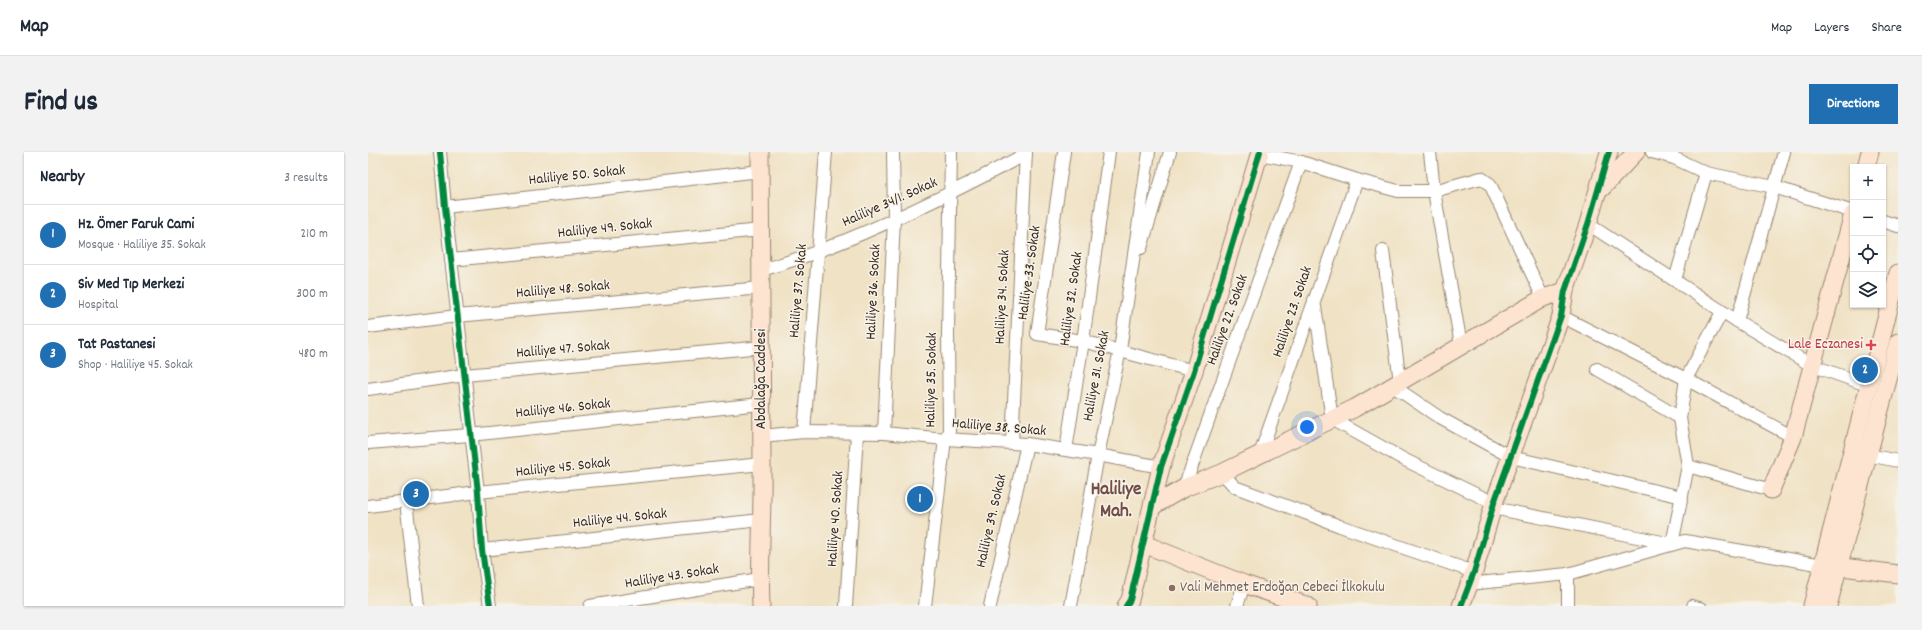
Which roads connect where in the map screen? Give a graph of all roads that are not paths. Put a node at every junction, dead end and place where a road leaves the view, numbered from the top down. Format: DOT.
graph roads {
  1 [pos="440,152"];
  2 [pos="760,152"];
  3 [pos="826,152"];
  4 [pos="893,152"];
  5 [pos="951,152"];
  6 [pos="1064,152"];
  7 [pos="1109,152"];
  8 [pos="1149,152"];
  9 [pos="1170,152"];
  10 [pos="1430,152"];
  11 [pos="1609,152"];
  12 [pos="1636,152"];
  13 [pos="1652,152"];
  14 [pos="1784,152"];
  15 [pos="1870,152"];
  16 [pos="1026,153"];
  17 [pos="1260,153"];
  18 [pos="1676,155"];
  19 [pos="1301,162"];
  20 [pos="1867,164"];
  21 [pos="760,171"];
  22 [pos="1706,174"];
  23 [pos="1357,180"];
  24 [pos="1774,187"];
  25 [pos="1599,190"];
  26 [pos="1434,191"];
  27 [pos="950,194"];
  28 [pos="445,207"];
  29 [pos="1850,212"];
  30 [pos="894,219"];
  31 [pos="1886,222"];
  32 [pos="1588,224"];
  33 [pos="1850,224"];
  34 [pos="1898,226"];
  35 [pos="761,230"];
  36 [pos="819,251"];
  37 [pos="1383,251"];
  38 [pos="451,260"];
  39 [pos="762,270"];
  40 [pos="1898,273"];
  41 [pos="1675,280"];
  42 [pos="761,288"];
  43 [pos="1129,289"];
  44 [pos="1565,291"];
  45 [pos="1543,298"];
  46 [pos="1314,300"];
  47 [pos="1722,312"];
  48 [pos="457,316"];
  49 [pos="1561,316"];
  50 [pos="1737,321"];
  51 [pos="368,327"];
  52 [pos="1017,332"];
  53 [pos="1037,334"];
  54 [pos="1083,341"];
  55 [pos="1898,342"];
  56 [pos="1461,345"];
  57 [pos="762,347"];
  58 [pos="1120,350"];
  59 [pos="1811,365"];
  60 [pos="1597,369"];
  61 [pos="1194,371"];
  62 [pos="465,375"];
  63 [pos="1686,379"];
  64 [pos="1396,384"];
  65 [pos="1870,386"];
  66 [pos="368,389"];
  67 [pos="760,404"];
  68 [pos="1680,418"];
  69 [pos="1332,419"];
  70 [pos="804,432"];
  71 [pos="884,433"];
  72 [pos="857,434"];
  73 [pos="470,435"];
  74 [pos="761,436"];
  75 [pos="1793,437"];
  76 [pos="945,439"];
  77 [pos="368,443"];
  78 [pos="1012,443"];
  79 [pos="1027,444"];
  80 [pos="1066,450"];
  81 [pos="1260,454"];
  82 [pos="1098,455"];
  83 [pos="1868,455"];
  84 [pos="1511,457"];
  85 [pos="1898,461"];
  86 [pos="762,464"];
  87 [pos="1688,466"];
  88 [pos="1161,467"];
  89 [pos="1222,473"];
  90 [pos="1184,488"];
  91 [pos="1771,490"];
  92 [pos="478,492"];
  93 [pos="1682,497"];
  94 [pos="406,501"];
  95 [pos="368,506"];
  96 [pos="1153,506"];
  97 [pos="1494,506"];
  98 [pos="761,520"];
  99 [pos="1144,544"];
  100 [pos="1672,544"];
  101 [pos="482,550"];
  102 [pos="1830,565"];
  103 [pos="1568,574"];
  104 [pos="1898,574"];
  105 [pos="1471,578"];
  106 [pos="760,579"];
  107 [pos="1244,584"];
  108 [pos="1128,604"];
  109 [pos="418,606"];
  110 [pos="490,606"];
  111 [pos="590,606"];
  112 [pos="761,606"];
  113 [pos="846,606"];
  114 [pos="925,606"];
  115 [pos="990,606"];
  116 [pos="1071,606"];
  117 [pos="1237,606"];
  118 [pos="1308,606"];
  119 [pos="1461,606"];
  120 [pos="1568,606"];
  121 [pos="1690,606"];
  122 [pos="1703,606"];
  123 [pos="1812,606"];
  124 [pos="1828,606"];
  1 -- 28 [label="street"];
  2 -- 21 [label="street, Abdalağa Caddesi"];
  3 -- 36 [label="street, Haliliye 37. Sokak"];
  4 -- 30 [label="street, Haliliye 36. Sokak"];
  5 -- 27 [label="street, Haliliye 35. Sokak"];
  6 -- 53 [label="street, Haliliye 33. Sokak"];
  7 -- 54 [label="street, Haliliye 32. Sokak"];
  8 -- 43 [label="street, Haliliye 31. Sokak"];
  9 -- 43 [label="street"];
  10 -- 26 [label="street"];
  11 -- 25 [label="street"];
  12 -- 25 [label="street"];
  13 -- 18 [label="street"];
  14 -- 24 [label="street"];
  15 -- 20 [label="street"];
  16 -- 27 [label="street, Haliliye 34/1. Sokak"];
  16 -- 52 [label="street, Haliliye 34. Sokak"];
  17 -- 19 [label="street"];
  17 -- 61 [label="street"];
  18 -- 22 [label="street"];
  19 -- 23 [label="street"];
  19 -- 90 [label="street, Haliliye 22. Sokak"];
  21 -- 28 [label="street, Haliliye 50. Sokak"];
  21 -- 35 [label="street, Abdalağa Caddesi"];
  22 -- 24 [label="street"];
  22 -- 41 [label="street"];
  23 -- 26 [label="street"];
  23 -- 46 [label="street, Haliliye 23. Sokak"];
  24 -- 29 [label="street"];
  24 -- 50 [label="street"];
  25 -- 32 [label="street"];
  26 -- 45 [label="street"];
  26 -- 56 [label="street"];
  27 -- 30 [label="street, Haliliye 34/1. Sokak"];
  27 -- 76 [label="street, Haliliye 35. Sokak"];
  28 -- 38 [label="street"];
  30 -- 36 [label="street, Haliliye 34/1. Sokak"];
  30 -- 71 [label="street, Haliliye 36. Sokak"];
  31 -- 34 [label="street"];
  32 -- 41 [label="street"];
  32 -- 44 [label="street"];
  33 -- 59 [label="street"];
  35 -- 38 [label="street, Haliliye 49. Sokak"];
  35 -- 39 [label="street, Abdalağa Caddesi"];
  36 -- 39 [label="street, Haliliye 34/1. Sokak"];
  36 -- 70 [label="street, Haliliye 37. Sokak"];
  37 -- 64 [label="street"];
  38 -- 48 [label="street"];
  39 -- 42 [label="street, Abdalağa Caddesi"];
  40 -- 65 [label="street"];
  41 -- 47 [label="street"];
  42 -- 48 [label="street, Haliliye 48. Sokak"];
  42 -- 57 [label="street, Abdalağa Caddesi"];
  43 -- 58 [label="street, Haliliye 31. Sokak"];
  44 -- 45 [label="street"];
  44 -- 49 [label="street"];
  45 -- 56 [label="street"];
  46 -- 69 [label="street"];
  46 -- 81 [label="street, Haliliye 23. Sokak"];
  47 -- 50 [label="street"];
  47 -- 63 [label="street"];
  48 -- 51 [label="street, Haliliye 48. Sokak"];
  48 -- 62 [label="street"];
  49 -- 63 [label="street"];
  49 -- 84 [label="street"];
  50 -- 59 [label="street"];
  52 -- 53 [label="street"];
  52 -- 78 [label="street, Haliliye 34. Sokak"];
  53 -- 54 [label="street, Haliliye 33. Sokak"];
  54 -- 58 [label="street, Haliliye 33. Sokak"];
  54 -- 80 [label="street, Haliliye 32. Sokak"];
  55 -- 83 [label="street"];
  56 -- 64 [label="street"];
  57 -- 62 [label="street, Haliliye 47. Sokak"];
  57 -- 67 [label="street, Abdalağa Caddesi"];
  58 -- 61 [label="street, Haliliye 33. Sokak"];
  58 -- 82 [label="street, Haliliye 31. Sokak"];
  59 -- 65 [label="street"];
  59 -- 75 [label="street"];
  60 -- 68 [label="street"];
  61 -- 88 [label="street"];
  62 -- 66 [label="street, Haliliye 47. Sokak"];
  62 -- 73 [label="street"];
  63 -- 68 [label="street"];
  63 -- 75 [label="street"];
  64 -- 69 [label="street"];
  64 -- 84 [label="street"];
  65 -- 102 [label="street"];
  67 -- 73 [label="street, Haliliye 46. Sokak"];
  67 -- 74 [label="street, Abdalağa Caddesi"];
  68 -- 87 [label="street"];
  69 -- 81 [label="street"];
  69 -- 97 [label="street"];
  70 -- 72 [label="street, Haliliye 38. Sokak"];
  70 -- 74 [label="street, Haliliye 38. Sokak"];
  71 -- 72 [label="street, Haliliye 38. Sokak"];
  71 -- 76 [label="street, Haliliye 38. Sokak"];
  72 -- 113 [label="street, Haliliye 40. Sokak"];
  73 -- 77 [label="street, Haliliye 46. Sokak"];
  73 -- 92 [label="street"];
  74 -- 86 [label="street, Abdalağa Caddesi"];
  75 -- 91 [label="street"];
  76 -- 78 [label="street, Haliliye 38. Sokak"];
  76 -- 114 [label="street, Haliliye 35. Sokak"];
  78 -- 79 [label="street, Haliliye 38. Sokak"];
  79 -- 80 [label="street, Haliliye 38. Sokak"];
  79 -- 115 [label="street, Haliliye 39. Sokak"];
  80 -- 82 [label="street, Haliliye 38. Sokak"];
  81 -- 89 [label="street"];
  82 -- 88 [label="street, Haliliye 38. Sokak"];
  82 -- 116 [label="street, Haliliye 31. Sokak"];
  83 -- 85 [label="street"];
  83 -- 102 [label="street"];
  84 -- 93 [label="street"];
  84 -- 97 [label="street"];
  86 -- 92 [label="street, Haliliye 45. Sokak"];
  86 -- 98 [label="street, Abdalağa Caddesi"];
  87 -- 91 [label="street"];
  87 -- 93 [label="street"];
  88 -- 96 [label="street"];
  89 -- 90 [label="street"];
  89 -- 105 [label="street"];
  90 -- 96 [label="street"];
  92 -- 94 [label="street, Haliliye 45. Sokak"];
  92 -- 101 [label="street"];
  93 -- 100 [label="street"];
  94 -- 95 [label="street, Haliliye 45. Sokak"];
  94 -- 109 [label="street"];
  96 -- 99 [label="street"];
  97 -- 100 [label="street"];
  97 -- 105 [label="street"];
  98 -- 101 [label="street, Haliliye 44. Sokak"];
  98 -- 106 [label="street, Abdalağa Caddesi"];
  99 -- 107 [label="street"];
  99 -- 108 [label="street"];
  100 -- 102 [label="street"];
  100 -- 103 [label="street"];
  101 -- 110 [label="street"];
  102 -- 104 [label="street"];
  102 -- 123 [label="street"];
  102 -- 124 [label="street"];
  103 -- 105 [label="street"];
  103 -- 120 [label="street"];
  105 -- 119 [label="street"];
  106 -- 111 [label="street, Haliliye 43. Sokak"];
  106 -- 112 [label="street, Abdalağa Caddesi"];
  107 -- 117 [label="street"];
  107 -- 118 [label="street"];
  121 -- 122 [label="lane"];
}
